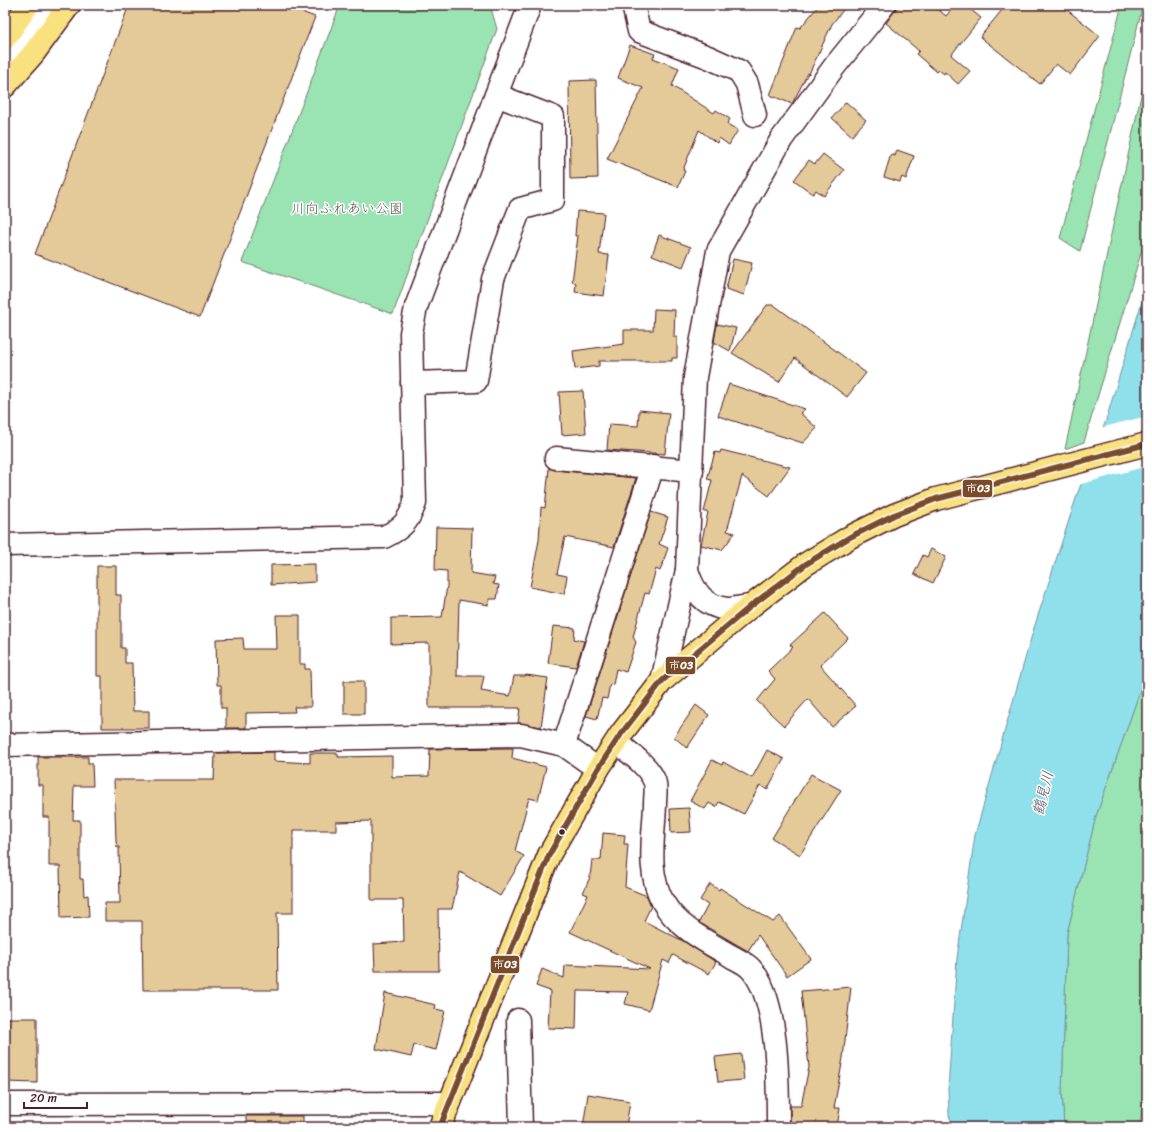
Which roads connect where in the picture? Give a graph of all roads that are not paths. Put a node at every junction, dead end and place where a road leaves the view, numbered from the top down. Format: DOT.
graph roads {
  1 [pos="28,5"];
  2 [pos="43,5"];
  3 [pos="69,5"];
  4 [pos="530,5"];
  5 [pos="633,5"];
  6 [pos="884,5"];
  7 [pos="5,38"];
  8 [pos="5,61"];
  9 [pos="5,86"];
  10 [pos="496,95"];
  11 [pos="755,115"];
  12 [pos="412,383"];
  13 [pos="1147,444"];
  14 [pos="556,458"];
  15 [pos="653,466"];
  16 [pos="692,471"];
  17 [pos="5,545"];
  18 [pos="687,570"];
  19 [pos="751,606"];
  20 [pos="662,681"];
  21 [pos="616,742"];
  22 [pos="5,745"];
  23 [pos="564,745"];
  24 [pos="598,768"];
  25 [pos="518,1020"];
  26 [pos="449,1103"];
  27 [pos="5,1104"];
  28 [pos="440,1127"];
  29 [pos="522,1127"];
  30 [pos="778,1127"];
  1 -- 7 [label="main road"];
  2 -- 8 [label="street"];
  3 -- 9 [label="main road"];
  4 -- 10 [label="street"];
  5 -- 11 [label="street"];
  6 -- 16 [label="street"];
  10 -- 12 [label="street"];
  10 -- 12 [label="street"];
  12 -- 17 [label="street"];
  13 -- 19 [label="main road"];
  14 -- 15 [label="street"];
  15 -- 16 [label="street"];
  15 -- 23 [label="street"];
  16 -- 18 [label="street"];
  18 -- 19 [label="street"];
  18 -- 20 [label="street"];
  19 -- 20 [label="main road"];
  20 -- 21 [label="main road"];
  21 -- 24 [label="main road"];
  21 -- 30 [label="street"];
  22 -- 23 [label="street"];
  23 -- 24 [label="street"];
  24 -- 26 [label="main road"];
  25 -- 29 [label="street"];
  26 -- 27 [label="street"];
  26 -- 28 [label="main road"];
}
